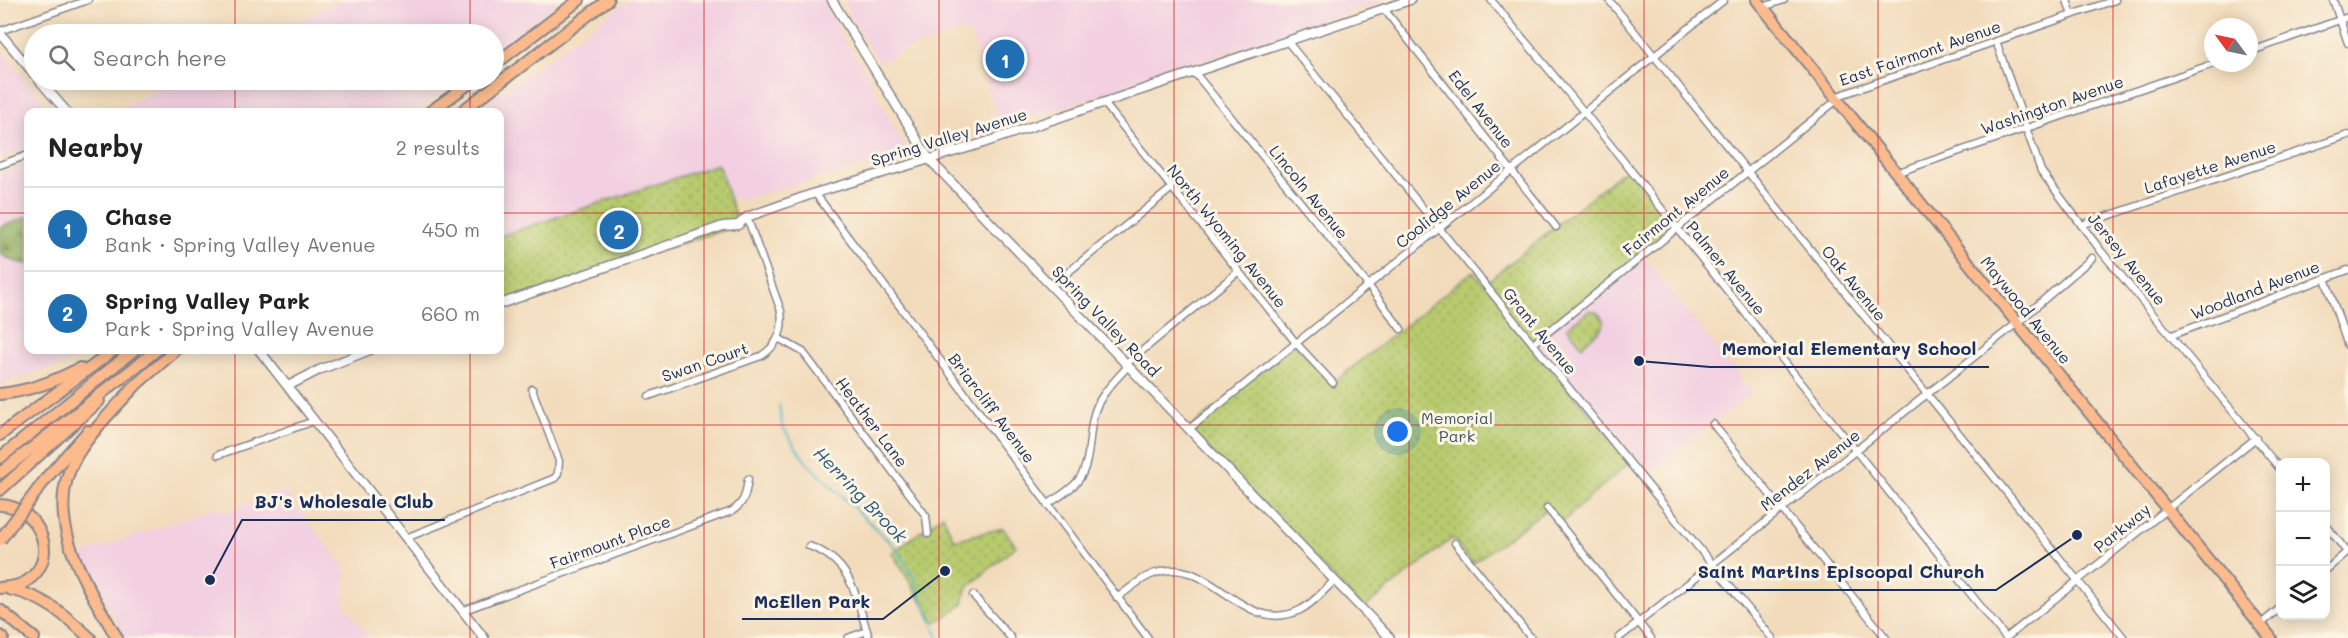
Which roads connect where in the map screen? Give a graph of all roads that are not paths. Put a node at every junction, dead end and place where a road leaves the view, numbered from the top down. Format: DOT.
graph roads {
  1 [pos="88,0"];
  2 [pos="579,0"];
  3 [pos="608,0"];
  4 [pos="832,0"];
  5 [pos="838,0"];
  6 [pos="1410,0"];
  7 [pos="1491,0"];
  8 [pos="1609,0"];
  9 [pos="1724,0"];
  10 [pos="1784,0"];
  11 [pos="2067,0"];
  12 [pos="2115,0"];
  13 [pos="2333,0"];
  14 [pos="1760,4"];
  15 [pos="1384,9"];
  16 [pos="839,13"];
  17 [pos="2072,15"];
  18 [pos="2348,17"];
  19 [pos="2340,20"];
  20 [pos="0,32"];
  21 [pos="1287,41"];
  22 [pos="1996,41"];
  23 [pos="2348,43"];
  24 [pos="2258,48"];
  25 [pos="1654,56"];
  26 [pos="504,57"];
  27 [pos="24,62"];
  28 [pos="2204,67"];
  29 [pos="1194,72"];
  30 [pos="504,79"];
  31 [pos="48,90"];
  32 [pos="460,90"];
  33 [pos="490,90"];
  34 [pos="1836,98"];
  35 [pos="1104,103"];
  36 [pos="64,108"];
  37 [pos="436,108"];
  38 [pos="466,108"];
  39 [pos="1584,112"];
  40 [pos="2025,129"];
  41 [pos="2348,135"];
  42 [pos="24,156"];
  43 [pos="929,159"];
  44 [pos="0,165"];
  45 [pos="1512,170"];
  46 [pos="1747,171"];
  47 [pos="1896,173"];
  48 [pos="1172,188"];
  49 [pos="815,193"];
  50 [pos="747,217"];
  51 [pos="2081,225"];
  52 [pos="1556,227"];
  53 [pos="1677,228"];
  54 [pos="1438,229"];
  55 [pos="2092,258"];
  56 [pos="2348,270"];
  57 [pos="1239,272"];
  58 [pos="2325,278"];
  59 [pos="1368,285"];
  60 [pos="1051,286"];
  61 [pos="504,303"];
  62 [pos="2017,323"];
  63 [pos="1401,329"];
  64 [pos="2172,335"];
  65 [pos="778,338"];
  66 [pos="1296,343"];
  67 [pos="1533,344"];
  68 [pos="2348,346"];
  69 [pos="107,354"];
  70 [pos="108,354"];
  71 [pos="129,354"];
  72 [pos="152,354"];
  73 [pos="171,354"];
  74 [pos="262,354"];
  75 [pos="358,354"];
  76 [pos="1127,365"];
  77 [pos="129,371"];
  78 [pos="1333,383"];
  79 [pos="136,385"];
  80 [pos="288,386"];
  81 [pos="532,389"];
  82 [pos="0,394"];
  83 [pos="1927,394"];
  84 [pos="649,396"];
  85 [pos="314,421"];
  86 [pos="1713,424"];
  87 [pos="1189,429"];
  88 [pos="0,435"];
  89 [pos="2256,438"];
  90 [pos="1855,451"];
  91 [pos="218,455"];
  92 [pos="0,458"];
  93 [pos="2276,464"];
  94 [pos="0,473"];
  95 [pos="748,479"];
  96 [pos="0,490"];
  97 [pos="0,505"];
  98 [pos="1047,505"];
  99 [pos="1547,508"];
  100 [pos="1782,509"];
  101 [pos="2167,509"];
  102 [pos="2330,531"];
  103 [pos="928,534"];
  104 [pos="406,538"];
  105 [pos="0,540"];
  106 [pos="1455,543"];
  107 [pos="809,546"];
  108 [pos="2348,552"];
  109 [pos="1712,564"];
  110 [pos="2330,566"];
  111 [pos="1335,580"];
  112 [pos="2078,581"];
  113 [pos="0,588"];
  114 [pos="973,595"];
  115 [pos="1117,598"];
  116 [pos="0,610"];
  117 [pos="462,611"];
  118 [pos="2276,611"];
  119 [pos="1639,622"];
  120 [pos="2260,625"];
  121 [pos="868,635"];
  122 [pos="34,638"];
  123 [pos="90,638"];
  124 [pos="117,638"];
  125 [pos="484,638"];
  126 [pos="848,638"];
  127 [pos="1011,638"];
  128 [pos="1148,638"];
  129 [pos="1390,638"];
  130 [pos="1531,638"];
  131 [pos="1619,638"];
  132 [pos="1652,638"];
  133 [pos="1772,638"];
  134 [pos="1886,638"];
  135 [pos="2006,638"];
  136 [pos="2124,638"];
  137 [pos="2271,638"];
  1 -- 20 [label="street"];
  2 -- 26 [label="main road"];
  3 -- 30 [label="main road"];
  4 -- 16 [label="street, Spring Valley Road"];
  5 -- 16 [label="street"];
  6 -- 15 [label="street, Spring Valley Avenue"];
  7 -- 39 [label="street, Palmer Avenue"];
  8 -- 25 [label="street, Oak Avenue"];
  9 -- 25 [label="street, Coolidge Avenue"];
  10 -- 14 [label="street"];
  11 -- 17 [label="street"];
  12 -- 17 [label="street, East Fairmont Avenue"];
  13 -- 19 [label="street"];
  14 -- 34 [label="main road, Maywood Avenue"];
  15 -- 21 [label="street, Spring Valley Avenue"];
  15 -- 45 [label="street, Edel Avenue"];
  16 -- 43 [label="street, Spring Valley Road"];
  17 -- 22 [label="street, East Fairmont Avenue"];
  18 -- 19 [label="street"];
  19 -- 23 [label="street"];
  19 -- 24 [label="street"];
  20 -- 27 [label="street"];
  21 -- 29 [label="street, Spring Valley Avenue"];
  21 -- 54 [label="street, Grant Avenue"];
  22 -- 34 [label="street, East Fairmont Avenue"];
  22 -- 40 [label="street, Jersey Avenue"];
  25 -- 39 [label="street, Coolidge Avenue"];
  25 -- 46 [label="street, Oak Avenue"];
  28 -- 40 [label="street, Washington Avenue"];
  29 -- 35 [label="street, Spring Valley Avenue"];
  29 -- 59 [label="street, Lincoln Avenue"];
  31 -- 36 [label="street"];
  32 -- 37 [label="main road"];
  33 -- 38 [label="main road"];
  34 -- 46 [label="street, Fairmont Avenue"];
  34 -- 47 [label="main road, Maywood Avenue"];
  35 -- 43 [label="street, Spring Valley Avenue"];
  35 -- 48 [label="street, North Wyoming Avenue"];
  39 -- 45 [label="street, Coolidge Avenue"];
  39 -- 53 [label="street, Palmer Avenue"];
  40 -- 47 [label="street, Washington Avenue"];
  40 -- 51 [label="street, Jersey Avenue"];
  41 -- 51 [label="street, Lafayette Avenue"];
  42 -- 44 [label="street"];
  43 -- 49 [label="street, Spring Valley Avenue"];
  43 -- 60 [label="street, Spring Valley Road"];
  45 -- 52 [label="street, Edel Avenue"];
  45 -- 54 [label="street, Coolidge Avenue"];
  46 -- 53 [label="street, Fairmont Avenue"];
  46 -- 83 [label="street, Oak Avenue"];
  47 -- 62 [label="main road, Maywood Avenue"];
  48 -- 57 [label="street, North Wyoming Avenue"];
  48 -- 60 [label="street"];
  49 -- 50 [label="street, Spring Valley Avenue"];
  49 -- 98 [label="street, Briarcliff Avenue"];
  50 -- 61 [label="street, Spring Valley Avenue"];
  50 -- 65 [label="street"];
  51 -- 64 [label="street, Jersey Avenue"];
  53 -- 67 [label="street, Fairmont Avenue"];
  53 -- 90 [label="street, Palmer Avenue"];
  54 -- 59 [label="street, Coolidge Avenue"];
  54 -- 67 [label="street, Grant Avenue"];
  55 -- 62 [label="street, Mendez Avenue"];
  56 -- 58 [label="street, Woodland Avenue"];
  57 -- 66 [label="street, North Wyoming Avenue"];
  57 -- 76 [label="street"];
  58 -- 64 [label="street, Woodland Avenue"];
  58 -- 68 [label="street"];
  59 -- 63 [label="street, Lincoln Avenue"];
  59 -- 66 [label="street, Coolidge Avenue"];
  60 -- 76 [label="street, Spring Valley Road"];
  62 -- 83 [label="street, Mendez Avenue"];
  62 -- 101 [label="main road, Maywood Avenue"];
  64 -- 89 [label="street, Jersey Avenue"];
  65 -- 84 [label="street, Swan Court"];
  65 -- 103 [label="street, Heather Lane"];
  66 -- 78 [label="street, North Wyoming Avenue"];
  66 -- 87 [label="street, Coolidge Avenue"];
  67 -- 109 [label="street, Grant Avenue"];
  69 -- 82 [label="main road"];
  70 -- 88 [label="main road"];
  71 -- 92 [label="main road"];
  72 -- 77 [label="main road"];
  73 -- 79 [label="main road"];
  74 -- 80 [label="street"];
  75 -- 80 [label="street"];
  76 -- 87 [label="street, Spring Valley Road"];
  76 -- 98 [label="street"];
  77 -- 94 [label="main road"];
  77 -- 96 [label="main road"];
  79 -- 105 [label="main road, bridge"];
  79 -- 124 [label="main road"];
  80 -- 85 [label="street"];
  81 -- 104 [label="street"];
  83 -- 90 [label="street, Mendez Avenue"];
  83 -- 112 [label="street, Oak Avenue"];
  85 -- 91 [label="street"];
  85 -- 104 [label="street"];
  86 -- 100 [label="street"];
  87 -- 111 [label="street, Spring Valley Road"];
  89 -- 93 [label="street, Jersey Avenue"];
  89 -- 101 [label="street, Parkway"];
  90 -- 100 [label="street, Mendez Avenue"];
  90 -- 135 [label="street, Palmer Avenue"];
  95 -- 117 [label="street, Fairmount Place"];
  97 -- 113 [label="main road"];
  98 -- 115 [label="street, Briarcliff Avenue"];
  99 -- 119 [label="street"];
  100 -- 109 [label="street, Mendez Avenue"];
  100 -- 134 [label="street"];
  101 -- 112 [label="street, Parkway"];
  101 -- 120 [label="main road, Maywood Avenue"];
  102 -- 108 [label="street"];
  104 -- 117 [label="street"];
  106 -- 130 [label="street"];
  107 -- 121 [label="street"];
  108 -- 110 [label="street"];
  109 -- 119 [label="street, Mendez Avenue"];
  109 -- 133 [label="street, Grant Avenue"];
  111 -- 115 [label="street"];
  111 -- 129 [label="street, Spring Valley Road"];
  112 -- 135 [label="street, Parkway"];
  112 -- 136 [label="street, Oak Avenue"];
  113 -- 123 [label="main road"];
  114 -- 127 [label="street"];
  115 -- 128 [label="street, Briarcliff Avenue"];
  116 -- 122 [label="main road"];
  117 -- 125 [label="street"];
  118 -- 120 [label="street"];
  119 -- 131 [label="street, Mendez Avenue"];
  119 -- 132 [label="street"];
  120 -- 137 [label="main road, Maywood Avenue"];
  121 -- 126 [label="street"];
}
